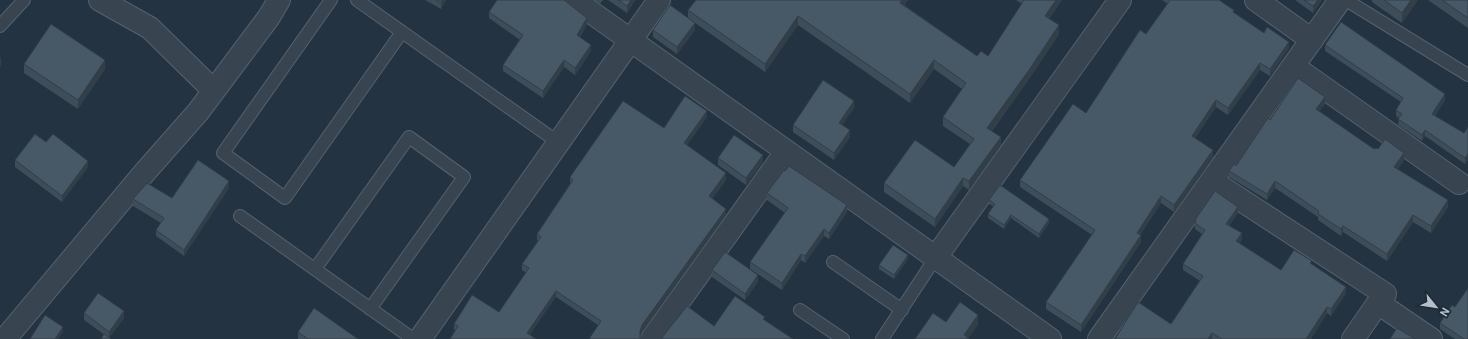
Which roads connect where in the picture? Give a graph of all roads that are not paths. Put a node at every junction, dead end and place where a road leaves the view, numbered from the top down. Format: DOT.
graph roads {
  1 [pos="24,0"];
  2 [pos="100,0"];
  3 [pos="278,0"];
  4 [pos="332,0"];
  5 [pos="357,0"];
  6 [pos="574,0"];
  7 [pos="659,0"];
  8 [pos="1120,0"];
  9 [pos="1256,0"];
  10 [pos="1340,0"];
  11 [pos="1346,0"];
  12 [pos="0,26"];
  13 [pos="402,32"];
  14 [pos="631,40"];
  15 [pos="1312,40"];
  16 [pos="1293,66"];
  17 [pos="1468,75"];
  18 [pos="213,90"];
  19 [pos="559,143"];
  20 [pos="786,152"];
  21 [pos="1212,181"];
  22 [pos="1459,183"];
  23 [pos="240,216"];
  24 [pos="936,257"];
  25 [pos="833,262"];
  26 [pos="315,269"];
  27 [pos="1378,303"];
  28 [pos="370,309"];
  29 [pos="800,310"];
  30 [pos="902,310"];
  31 [pos="5,339"];
  32 [pos="413,339"];
  33 [pos="420,339"];
  34 [pos="652,339"];
  35 [pos="843,339"];
  36 [pos="882,339"];
  37 [pos="1050,339"];
  38 [pos="1099,339"];
  39 [pos="1353,339"];
  40 [pos="1431,339"];
  1 -- 12 [label="lane"];
  2 -- 18 [label="street"];
  3 -- 18 [label="street"];
  4 -- 13 [label="lane"];
  5 -- 13 [label="lane"];
  6 -- 14 [label="street"];
  7 -- 14 [label="street"];
  8 -- 24 [label="street"];
  9 -- 15 [label="street"];
  10 -- 15 [label="street"];
  11 -- 17 [label="lane"];
  13 -- 19 [label="lane"];
  14 -- 19 [label="street"];
  14 -- 20 [label="street"];
  15 -- 16 [label="street"];
  16 -- 21 [label="street"];
  16 -- 22 [label="street"];
  18 -- 31 [label="street"];
  19 -- 33 [label="street"];
  20 -- 24 [label="street"];
  20 -- 34 [label="street"];
  21 -- 27 [label="street"];
  21 -- 38 [label="street"];
  23 -- 26 [label="lane"];
  24 -- 30 [label="lane"];
  24 -- 37 [label="street"];
  25 -- 30 [label="lane"];
  26 -- 28 [label="lane"];
  26 -- 28 [label="lane"];
  27 -- 39 [label="street"];
  27 -- 40 [label="street"];
  28 -- 32 [label="lane"];
  29 -- 35 [label="lane"];
  30 -- 36 [label="lane"];
}
